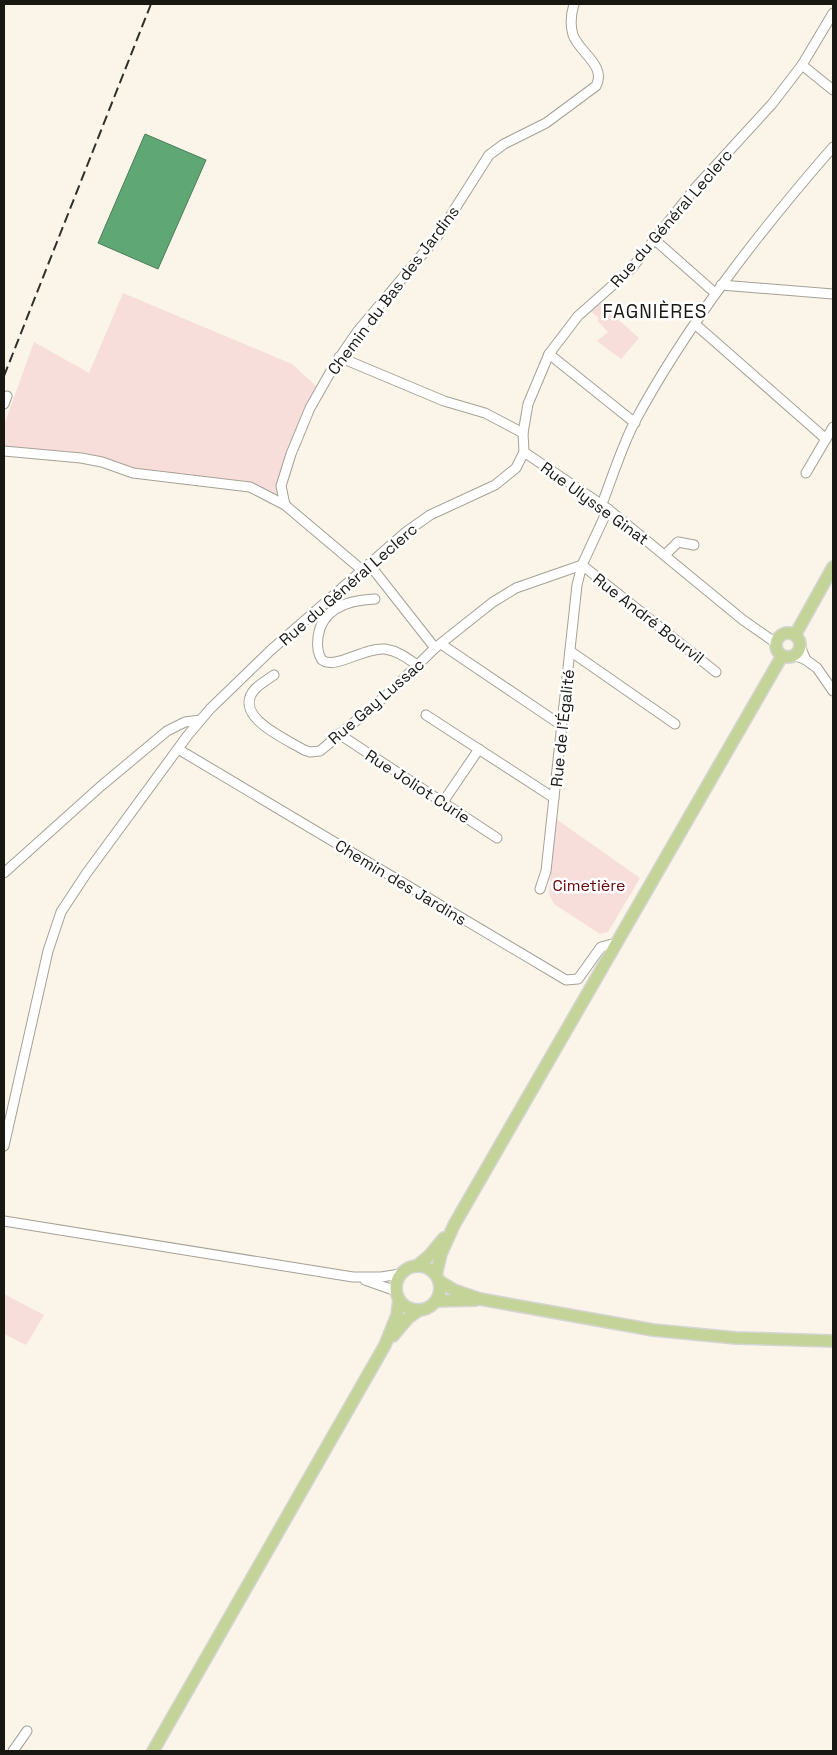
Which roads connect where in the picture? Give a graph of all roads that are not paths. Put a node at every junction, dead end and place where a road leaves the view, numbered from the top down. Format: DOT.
graph roads {
  1 [pos="574,4"];
  2 [pos="833,13"];
  3 [pos="802,65"];
  4 [pos="833,90"];
  5 [pos="833,146"];
  6 [pos="655,240"];
  7 [pos="721,285"];
  8 [pos="715,293"];
  9 [pos="833,294"];
  10 [pos="695,324"];
  11 [pos="549,354"];
  12 [pos="339,357"];
  13 [pos="635,423"];
  14 [pos="833,427"];
  15 [pos="523,432"];
  16 [pos="826,439"];
  17 [pos="4,451"];
  18 [pos="524,452"];
  19 [pos="806,473"];
  20 [pos="285,506"];
  21 [pos="605,506"];
  22 [pos="694,544"];
  23 [pos="664,555"];
  24 [pos="582,565"];
  25 [pos="366,567"];
  26 [pos="833,567"];
  27 [pos="375,599"];
  28 [pos="795,635"];
  29 [pos="776,643"];
  30 [pos="438,646"];
  31 [pos="570,651"];
  32 [pos="797,651"];
  33 [pos="782,656"];
  34 [pos="417,665"];
  35 [pos="716,672"];
  36 [pos="274,675"];
  37 [pos="833,691"];
  38 [pos="426,715"];
  39 [pos="200,720"];
  40 [pos="675,724"];
  41 [pos="561,725"];
  42 [pos="339,734"];
  43 [pos="178,749"];
  44 [pos="479,749"];
  45 [pos="554,798"];
  46 [pos="443,802"];
  47 [pos="497,838"];
  48 [pos="4,872"];
  49 [pos="540,889"];
  50 [pos="616,943"];
  51 [pos="4,1146"];
  52 [pos="4,1221"];
  53 [pos="454,1225"];
  54 [pos="417,1266"];
  55 [pos="400,1274"];
  56 [pos="353,1276"];
  57 [pos="438,1278"];
  58 [pos="397,1295"];
  59 [pos="480,1299"];
  60 [pos="436,1302"];
  61 [pos="419,1310"];
  62 [pos="833,1341"];
  63 [pos="385,1344"];
  64 [pos="27,1731"];
  65 [pos="13,1751"];
  66 [pos="153,1751"];
  1 -- 12 [label="street, Chemin du Bas des Jardins"];
  2 -- 3 [label="street, Rue du Général Leclerc"];
  3 -- 4 [label="street"];
  3 -- 6 [label="street, Rue du Général Leclerc"];
  5 -- 7 [label="street, Rue de l'Égalité"];
  6 -- 8 [label="street"];
  6 -- 11 [label="street, Rue du Général Leclerc"];
  7 -- 8 [label="street, Rue de l'Égalité"];
  7 -- 9 [label="street"];
  8 -- 10 [label="street, Rue de l'Égalité"];
  10 -- 13 [label="street, Rue de l'Égalité"];
  10 -- 16 [label="street"];
  11 -- 13 [label="street"];
  11 -- 15 [label="street, Rue du Général Leclerc"];
  12 -- 15 [label="street"];
  12 -- 20 [label="street, Chemin du Bas des Jardins"];
  13 -- 21 [label="street, Rue de l'Égalité"];
  14 -- 16 [label="street"];
  15 -- 18 [label="street, Rue du Général Leclerc"];
  16 -- 19 [label="street"];
  17 -- 20 [label="street"];
  18 -- 21 [label="street, Rue Ulysse Ginat"];
  18 -- 25 [label="street, Rue du Général Leclerc"];
  20 -- 25 [label="street"];
  21 -- 23 [label="street, Rue Ulysse Ginat"];
  21 -- 24 [label="street, Rue de l'Égalité"];
  22 -- 23 [label="street, Rue Ulysse Ginat"];
  23 -- 29 [label="street, Rue Ulysse Ginat"];
  24 -- 30 [label="street, Rue Gay Lussac"];
  24 -- 31 [label="street, Rue de l'Égalité"];
  24 -- 35 [label="street, Rue André Bourvil"];
  25 -- 30 [label="street"];
  25 -- 39 [label="street, Rue du Général Leclerc"];
  26 -- 28 [label="main road"];
  27 -- 34 [label="street"];
  28 -- 29 [label="main road"];
  28 -- 32 [label="main road"];
  29 -- 33 [label="main road"];
  30 -- 34 [label="street, Rue Gay Lussac"];
  30 -- 41 [label="street"];
  31 -- 40 [label="street"];
  31 -- 41 [label="street, Rue de l'Égalité"];
  32 -- 33 [label="main road"];
  32 -- 37 [label="street"];
  33 -- 50 [label="main road"];
  34 -- 42 [label="street, Rue Gay Lussac"];
  36 -- 42 [label="street, Rue Gay Lussac"];
  38 -- 44 [label="street"];
  39 -- 43 [label="street, Rue du Général Leclerc"];
  39 -- 48 [label="street"];
  41 -- 45 [label="street, Rue de l'Égalité"];
  42 -- 46 [label="street, Rue Joliot Curie"];
  43 -- 50 [label="street, Chemin des Jardins"];
  43 -- 51 [label="street, Rue du Général Leclerc"];
  44 -- 45 [label="street"];
  44 -- 46 [label="street"];
  45 -- 49 [label="street, Rue de l'Égalité"];
  46 -- 47 [label="street, Rue Joliot Curie"];
  50 -- 53 [label="main road"];
  52 -- 56 [label="street"];
  53 -- 54 [label="main road"];
  53 -- 57 [label="main road"];
  54 -- 55 [label="main road"];
  54 -- 57 [label="main road"];
  55 -- 56 [label="street"];
  55 -- 58 [label="main road"];
  56 -- 58 [label="street"];
  57 -- 59 [label="main road"];
  57 -- 60 [label="main road"];
  58 -- 61 [label="main road"];
  58 -- 63 [label="main road"];
  59 -- 60 [label="main road"];
  59 -- 62 [label="main road"];
  60 -- 61 [label="main road"];
  61 -- 63 [label="main road"];
  63 -- 66 [label="main road"];
  64 -- 65 [label="street"];
}
